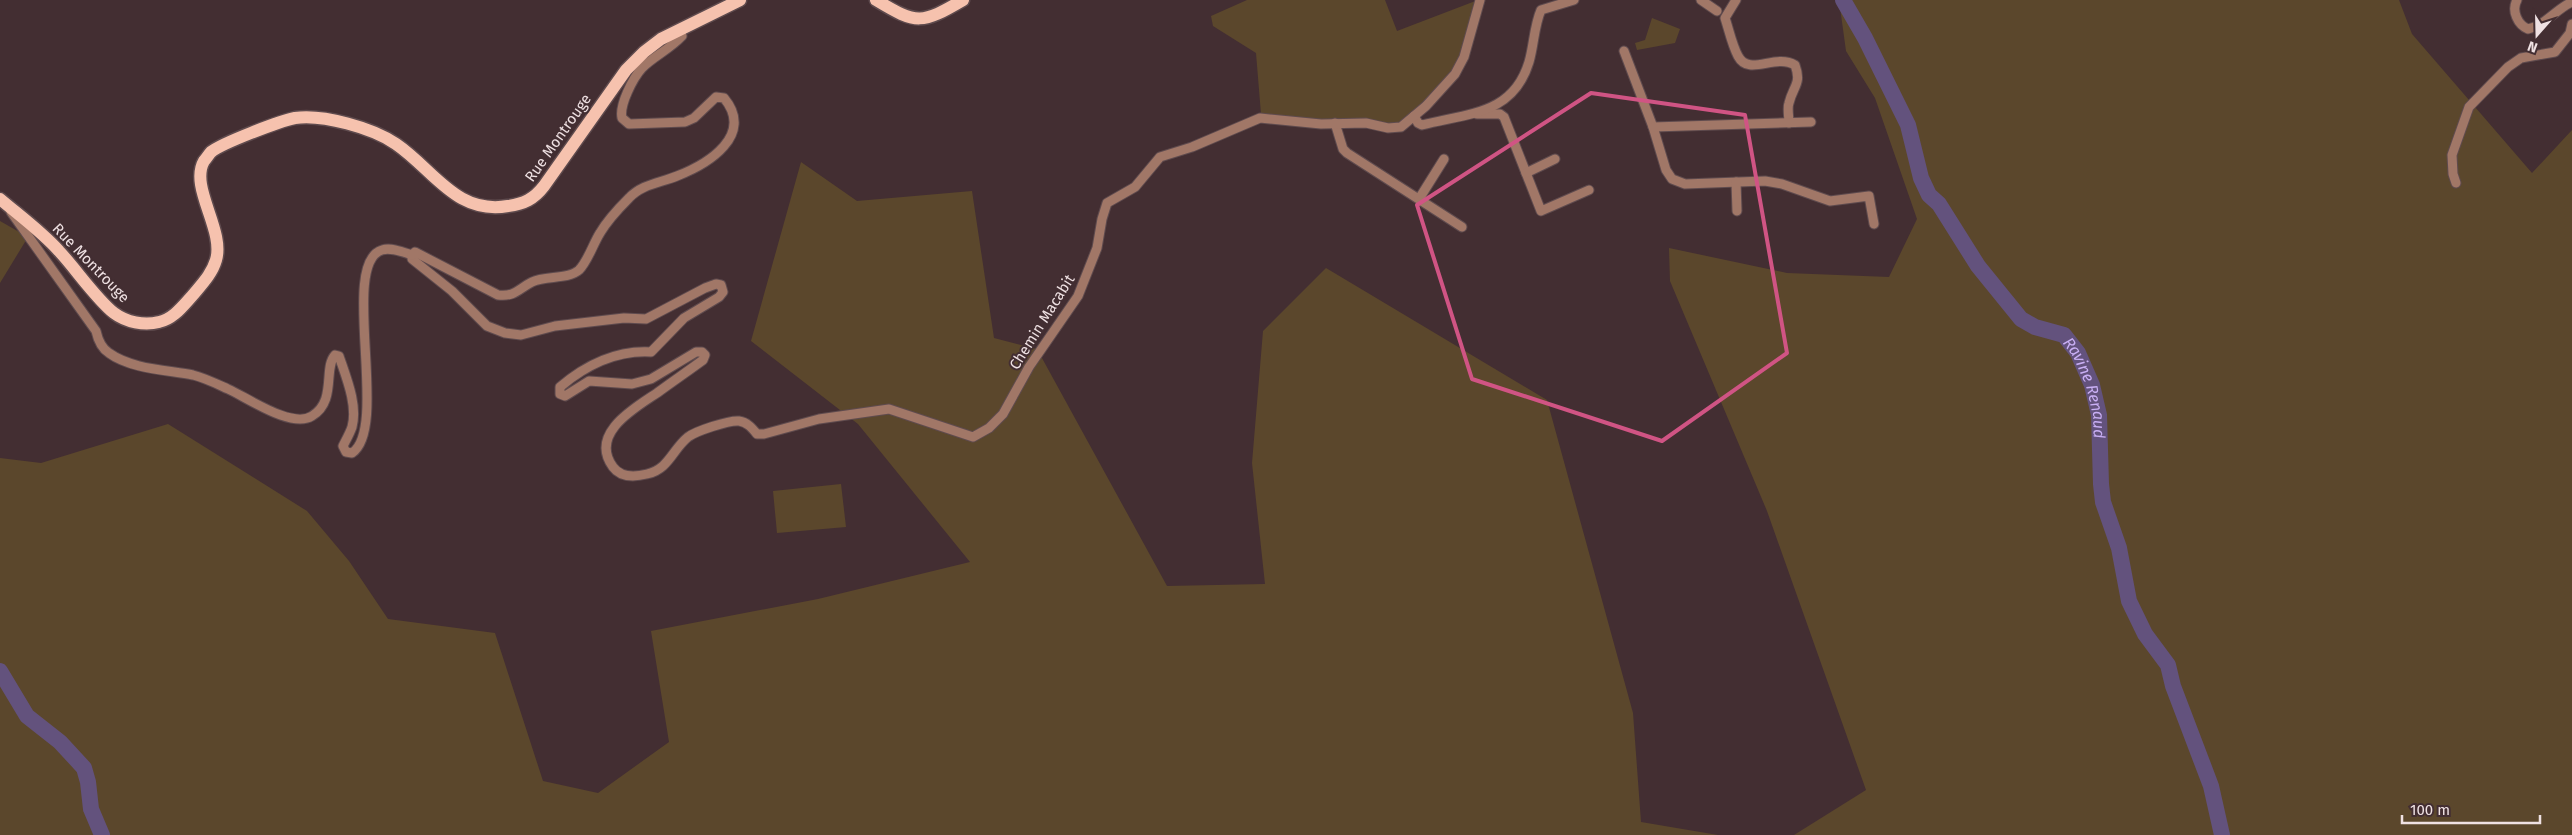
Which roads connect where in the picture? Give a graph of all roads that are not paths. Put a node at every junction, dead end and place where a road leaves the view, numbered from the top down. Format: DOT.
graph roads {
  1 [pos="740,0"];
  2 [pos="876,0"];
  3 [pos="963,0"];
  4 [pos="1480,0"];
  5 [pos="1574,0"];
  6 [pos="1701,0"];
  7 [pos="1736,0"];
  8 [pos="2517,0"];
  9 [pos="2572,2"];
  10 [pos="1716,10"];
  11 [pos="2572,24"];
  12 [pos="680,30"];
  13 [pos="1624,51"];
  14 [pos="1470,113"];
  15 [pos="1414,116"];
  16 [pos="1811,122"];
  17 [pos="1790,123"];
  18 [pos="1335,124"];
  19 [pos="1653,127"];
  20 [pos="1444,158"];
  21 [pos="1555,159"];
  22 [pos="1526,173"];
  23 [pos="1736,182"];
  24 [pos="2456,183"];
  25 [pos="1589,190"];
  26 [pos="1419,199"];
  27 [pos="2,201"];
  28 [pos="1737,211"];
  29 [pos="1874,224"];
  30 [pos="1462,226"];
  31 [pos="412,255"];
  1 -- 12 [label="main road, Rue Montrouge"];
  2 -- 3 [label="main road"];
  4 -- 15 [label="street, Chemin Macabit"];
  5 -- 14 [label="street"];
  6 -- 10 [label="street"];
  7 -- 17 [label="street"];
  8 -- 9 [label="street"];
  11 -- 24 [label="street"];
  12 -- 27 [label="main road, Rue Montrouge"];
  12 -- 31 [label="street"];
  13 -- 19 [label="street"];
  14 -- 15 [label="street"];
  14 -- 22 [label="street"];
  15 -- 18 [label="street, Chemin Macabit"];
  16 -- 17 [label="street"];
  17 -- 19 [label="street"];
  18 -- 26 [label="street"];
  18 -- 31 [label="street, Chemin Macabit"];
  19 -- 23 [label="street"];
  20 -- 26 [label="street"];
  21 -- 22 [label="street"];
  22 -- 25 [label="street"];
  23 -- 28 [label="street"];
  23 -- 29 [label="street"];
  26 -- 30 [label="street"];
  27 -- 31 [label="street"];
}
